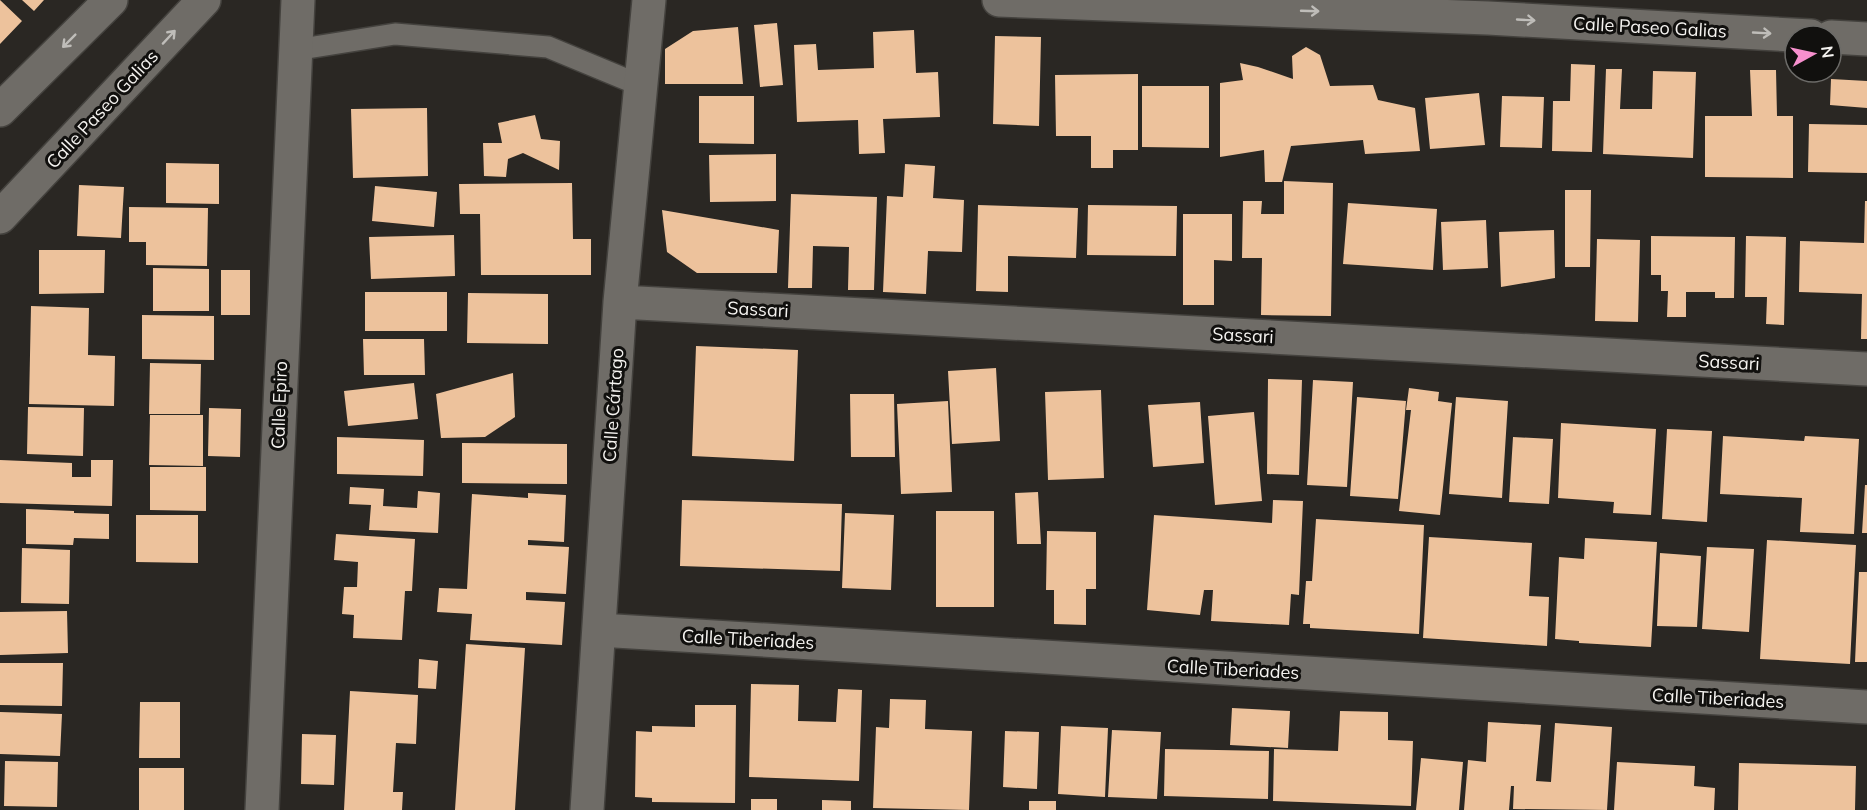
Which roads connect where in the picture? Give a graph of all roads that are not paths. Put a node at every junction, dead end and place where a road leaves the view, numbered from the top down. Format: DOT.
graph roads {
  1 [pos="111,0"];
  2 [pos="204,0"];
  3 [pos="298,0"];
  4 [pos="649,0"];
  5 [pos="999,0"];
  6 [pos="1488,9"];
  7 [pos="1783,34"];
  8 [pos="1843,38"];
  9 [pos="1867,39"];
  10 [pos="295,50"];
  11 [pos="642,86"];
  12 [pos="0,110"];
  13 [pos="0,217"];
  14 [pos="620,302"];
  15 [pos="1867,369"];
  16 [pos="599,630"];
  17 [pos="1867,707"];
  18 [pos="262,810"];
  19 [pos="587,810"];
  1 -- 12 [label="street, one-way"];
  13 -- 2 [label="street, Calle Paseo Galias, one-way"];
  3 -- 10 [label="street, Calle Epiro"];
  4 -- 11 [label="street, Calle Cártago"];
  5 -- 6 [label="street, Calle Paseo Galias, one-way"];
  6 -- 7 [label="street, Calle Paseo Galias, one-way"];
  8 -- 9 [label="street"];
  10 -- 11 [label="lane"];
  10 -- 18 [label="street, Calle Epiro"];
  11 -- 14 [label="street, Calle Cártago"];
  14 -- 15 [label="street, Sassari"];
  14 -- 16 [label="street, Calle Cártago"];
  16 -- 17 [label="street, Calle Tiberiades"];
  16 -- 19 [label="street, Calle Cártago"];
}
